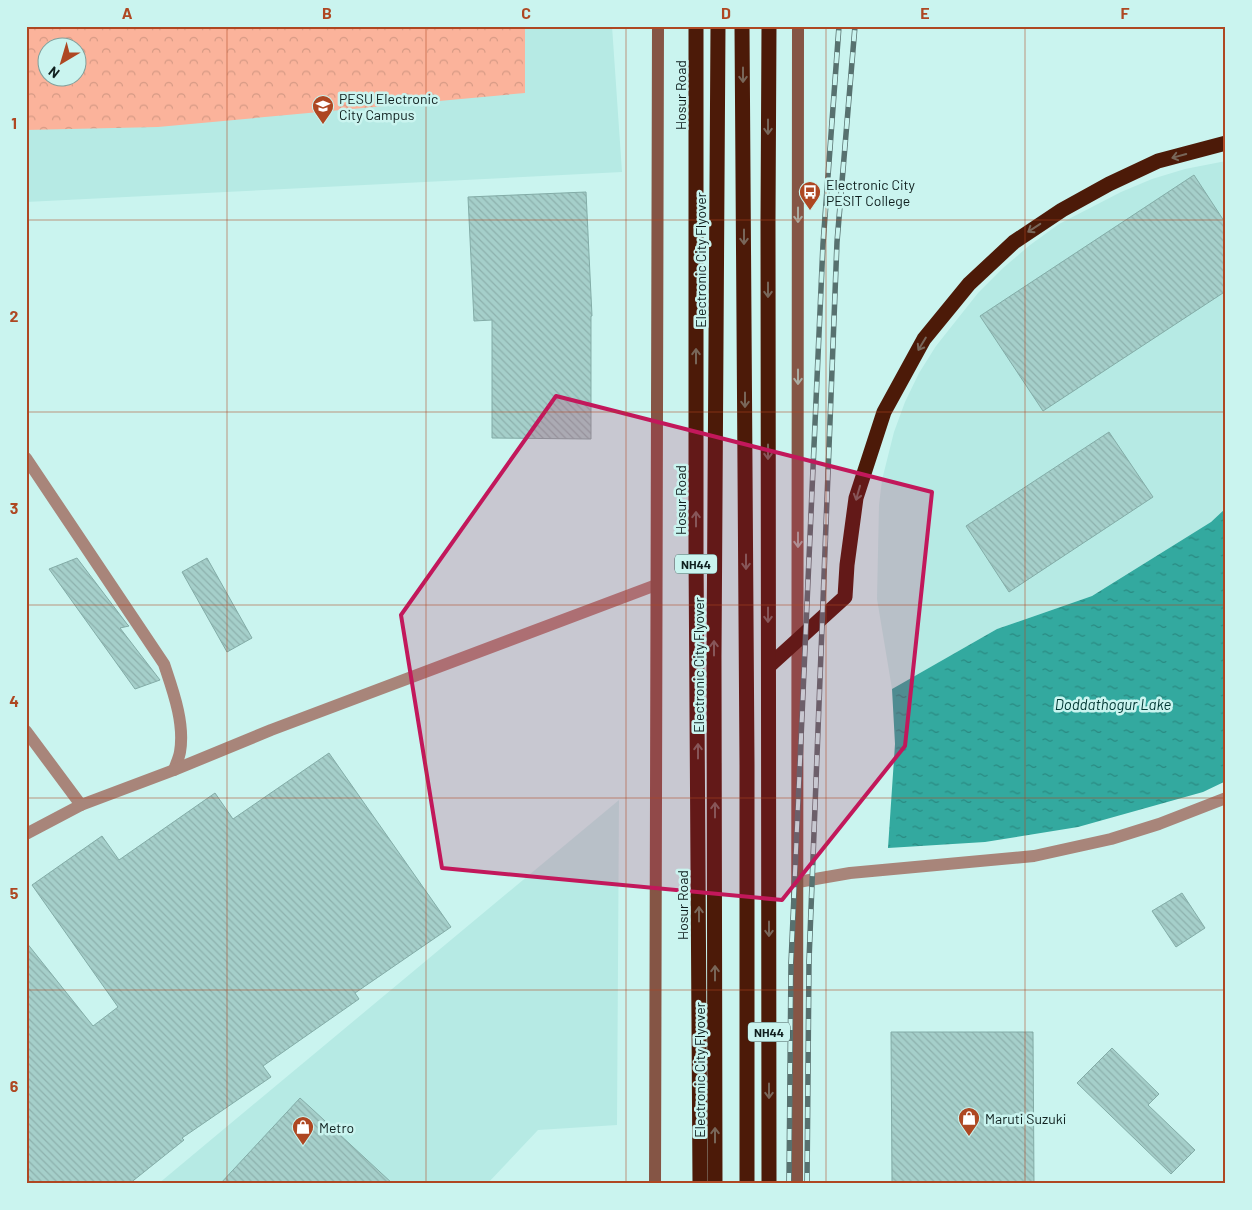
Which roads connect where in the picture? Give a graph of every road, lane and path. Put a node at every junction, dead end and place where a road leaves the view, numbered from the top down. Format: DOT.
graph roads {
  1 [pos="658,26"];
  2 [pos="696,26"];
  3 [pos="718,26"];
  4 [pos="742,26"];
  5 [pos="769,26"];
  6 [pos="798,26"];
  7 [pos="1226,143"];
  8 [pos="26,458"];
  9 [pos="656,585"];
  10 [pos="798,640"];
  11 [pos="768,666"];
  12 [pos="26,731"];
  13 [pos="174,770"];
  14 [pos="1226,798"];
  15 [pos="81,805"];
  16 [pos="26,834"];
  17 [pos="798,882"];
  18 [pos="655,1184"];
  19 [pos="700,1184"];
  20 [pos="716,1184"];
  21 [pos="747,1184"];
  22 [pos="769,1184"];
  23 [pos="797,1184"];
  1 -- 9 [label="street, Hosur Road"];
  19 -- 2 [label="highway, Hosur Road / NH44, one-way"];
  20 -- 3 [label="highway, Electronic City Flyover, one-way"];
  4 -- 21 [label="highway, one-way"];
  5 -- 11 [label="highway, NH44, one-way"];
  6 -- 10 [label="street, one-way"];
  7 -- 10 [label="highway, one-way"];
  8 -- 13 [label="street"];
  9 -- 13 [label="street"];
  9 -- 18 [label="street, Hosur Road"];
  10 -- 11 [label="highway"];
  10 -- 17 [label="street"];
  11 -- 22 [label="highway, NH44, one-way"];
  12 -- 15 [label="street"];
  13 -- 15 [label="street"];
  14 -- 17 [label="street"];
  15 -- 16 [label="street"];
  17 -- 23 [label="street"];
}
